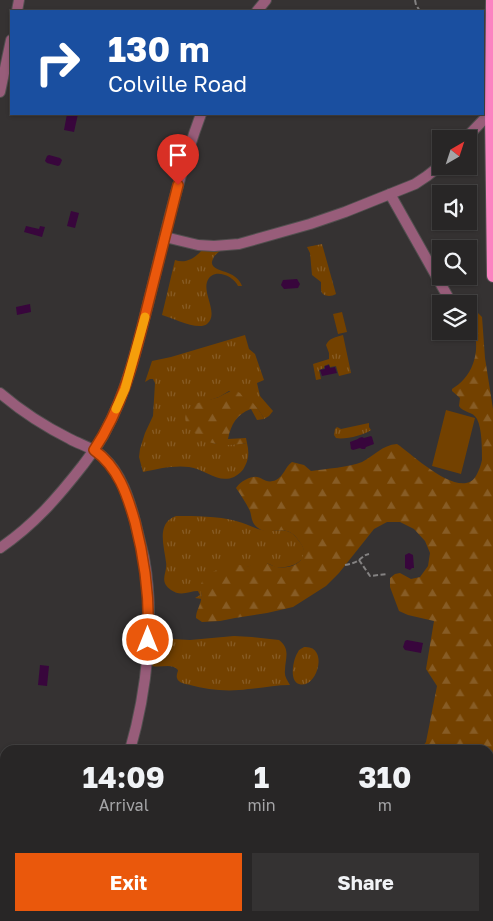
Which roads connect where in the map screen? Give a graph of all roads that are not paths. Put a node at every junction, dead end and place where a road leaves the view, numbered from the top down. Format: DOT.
graph roads {
  1 [pos="266,0"];
  2 [pos="492,0"];
  3 [pos="258,10"];
  4 [pos="10,45"];
  5 [pos="0,92"];
  6 [pos="492,94"];
  7 [pos="490,112"];
  8 [pos="200,115"];
  9 [pos="473,130"];
  10 [pos="432,172"];
  11 [pos="390,194"];
  12 [pos="165,236"];
  13 [pos="493,276"];
  14 [pos="447,295"];
  15 [pos="0,394"];
  16 [pos="94,450"];
  17 [pos="0,548"];
  18 [pos="131,745"];
  1 -- 3 [label="street"];
  2 -- 6 [label="main road"];
  4 -- 5 [label="street"];
  6 -- 7 [label="main road"];
  7 -- 9 [label="street"];
  7 -- 13 [label="main road"];
  8 -- 12 [label="street"];
  10 -- 11 [label="street"];
  11 -- 12 [label="street"];
  11 -- 14 [label="street"];
  12 -- 16 [label="street"];
  15 -- 16 [label="street"];
  16 -- 17 [label="street"];
  16 -- 18 [label="street"];
}
